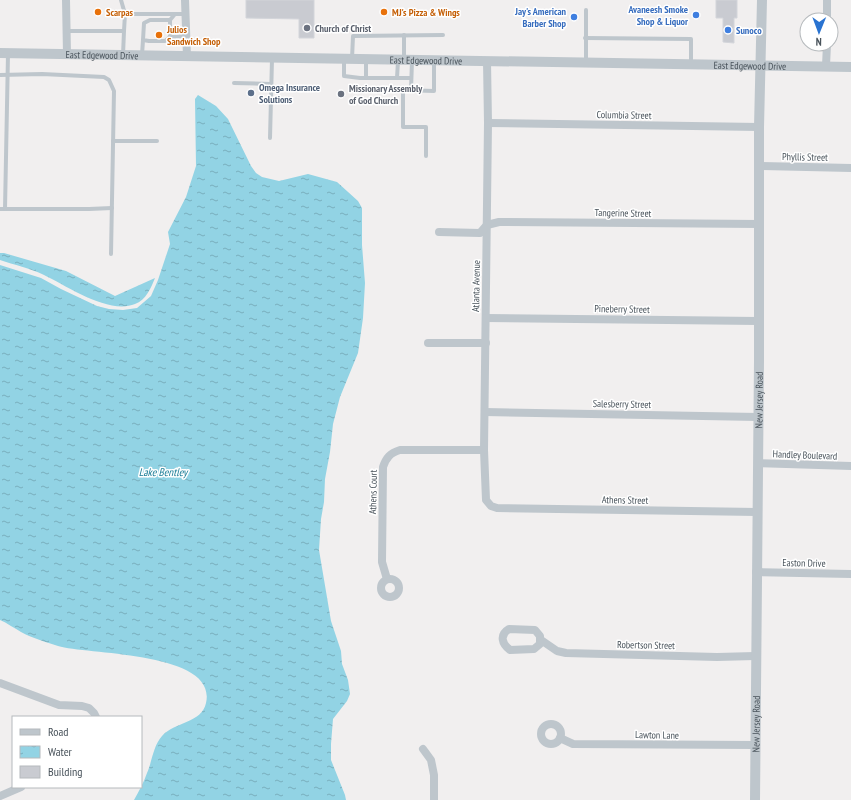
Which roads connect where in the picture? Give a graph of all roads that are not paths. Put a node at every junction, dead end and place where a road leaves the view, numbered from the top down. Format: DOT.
graph roads {
  1 [pos="66,0"];
  2 [pos="121,0"];
  3 [pos="185,0"];
  4 [pos="762,0"];
  5 [pos="827,0"];
  6 [pos="586,10"];
  7 [pos="827,12"];
  8 [pos="125,14"];
  9 [pos="175,14"];
  10 [pos="185,14"];
  11 [pos="170,20"];
  12 [pos="66,31"];
  13 [pos="124,31"];
  14 [pos="404,35"];
  15 [pos="443,35"];
  16 [pos="185,36"];
  17 [pos="170,37"];
  18 [pos="585,38"];
  19 [pos="143,40"];
  20 [pos="826,52"];
  21 [pos="4,53"];
  22 [pos="67,54"];
  23 [pos="123,56"];
  24 [pos="142,56"];
  25 [pos="186,57"];
  26 [pos="272,58"];
  27 [pos="348,59"];
  28 [pos="366,60"];
  29 [pos="404,60"];
  30 [pos="434,61"];
  31 [pos="487,61"];
  32 [pos="586,63"];
  33 [pos="690,64"];
  34 [pos="760,65"];
  35 [pos="826,66"];
  36 [pos="851,67"];
  37 [pos="0,75"];
  38 [pos="8,75"];
  39 [pos="366,78"];
  40 [pos="397,78"];
  41 [pos="411,78"];
  42 [pos="234,83"];
  43 [pos="272,84"];
  44 [pos="411,90"];
  45 [pos="488,123"];
  46 [pos="759,127"];
  47 [pos="270,138"];
  48 [pos="113,141"];
  49 [pos="157,141"];
  50 [pos="426,156"];
  51 [pos="759,166"];
  52 [pos="851,168"];
  53 [pos="112,208"];
  54 [pos="0,209"];
  55 [pos="5,209"];
  56 [pos="759,224"];
  57 [pos="487,225"];
  58 [pos="439,232"];
  59 [pos="111,254"];
  60 [pos="486,318"];
  61 [pos="758,321"];
  62 [pos="428,343"];
  63 [pos="486,343"];
  64 [pos="485,412"];
  65 [pos="758,417"];
  66 [pos="484,450"];
  67 [pos="758,463"];
  68 [pos="851,466"];
  69 [pos="493,507"];
  70 [pos="757,512"];
  71 [pos="756,572"];
  72 [pos="851,574"];
  73 [pos="387,579"];
  74 [pos="541,640"];
  75 [pos="755,656"];
  76 [pos="0,683"];
  77 [pos="96,716"];
  78 [pos="560,738"];
  79 [pos="754,745"];
  80 [pos="423,749"];
  81 [pos="19,788"];
  82 [pos="0,796"];
  83 [pos="434,800"];
  84 [pos="754,800"];
  1 -- 12 [label="street"];
  2 -- 8 [label="lane"];
  3 -- 10 [label="street"];
  4 -- 34 [label="street, New Jersey Road"];
  5 -- 7 [label="street"];
  6 -- 18 [label="lane"];
  8 -- 9 [label="lane"];
  8 -- 13 [label="lane"];
  9 -- 10 [label="lane"];
  9 -- 11 [label="lane"];
  10 -- 16 [label="street"];
  11 -- 17 [label="lane"];
  11 -- 19 [label="lane"];
  12 -- 13 [label="lane"];
  12 -- 22 [label="street"];
  13 -- 23 [label="lane"];
  14 -- 15 [label="lane"];
  14 -- 27 [label="lane"];
  14 -- 29 [label="lane"];
  16 -- 17 [label="lane"];
  16 -- 25 [label="street"];
  17 -- 19 [label="lane"];
  18 -- 32 [label="lane"];
  18 -- 33 [label="lane"];
  19 -- 24 [label="lane"];
  20 -- 35 [label="street"];
  21 -- 22 [label="street, East Edgewood Drive"];
  21 -- 38 [label="lane"];
  22 -- 23 [label="street, East Edgewood Drive"];
  23 -- 24 [label="street, East Edgewood Drive"];
  24 -- 25 [label="street, East Edgewood Drive"];
  25 -- 26 [label="street, East Edgewood Drive"];
  26 -- 27 [label="street, East Edgewood Drive"];
  26 -- 43 [label="lane"];
  27 -- 28 [label="street, East Edgewood Drive"];
  27 -- 39 [label="lane"];
  28 -- 29 [label="street, East Edgewood Drive"];
  28 -- 39 [label="lane"];
  29 -- 30 [label="street, East Edgewood Drive"];
  29 -- 40 [label="lane"];
  29 -- 41 [label="lane"];
  30 -- 31 [label="street, East Edgewood Drive"];
  30 -- 44 [label="lane"];
  31 -- 32 [label="street, East Edgewood Drive"];
  31 -- 45 [label="street, Atlanta Avenue"];
  32 -- 33 [label="street, East Edgewood Drive"];
  33 -- 34 [label="street, East Edgewood Drive"];
  34 -- 35 [label="street, East Edgewood Drive"];
  34 -- 46 [label="street, New Jersey Road"];
  35 -- 36 [label="street, East Edgewood Drive"];
  37 -- 38 [label="lane"];
  38 -- 48 [label="lane"];
  38 -- 55 [label="lane"];
  39 -- 40 [label="lane"];
  40 -- 41 [label="lane"];
  41 -- 44 [label="lane"];
  42 -- 43 [label="lane"];
  43 -- 47 [label="lane"];
  44 -- 50 [label="lane"];
  45 -- 46 [label="street, Columbia Street"];
  45 -- 57 [label="street, Atlanta Avenue"];
  46 -- 51 [label="street, New Jersey Road"];
  48 -- 49 [label="lane"];
  48 -- 53 [label="lane"];
  51 -- 52 [label="street, Phyllis Street"];
  51 -- 56 [label="street, New Jersey Road"];
  53 -- 55 [label="lane"];
  53 -- 59 [label="lane"];
  54 -- 55 [label="lane"];
  56 -- 57 [label="street, Tangerine Street"];
  56 -- 61 [label="street, New Jersey Road"];
  57 -- 58 [label="street, Tangerine Street"];
  57 -- 60 [label="street, Atlanta Avenue"];
  60 -- 61 [label="street, Pineberry Street"];
  60 -- 63 [label="street, Atlanta Avenue"];
  61 -- 65 [label="street, New Jersey Road"];
  62 -- 63 [label="street"];
  63 -- 64 [label="street, Atlanta Avenue"];
  64 -- 65 [label="street, Salesberry Street"];
  64 -- 66 [label="street, Atlanta Avenue"];
  65 -- 67 [label="street, New Jersey Road"];
  66 -- 69 [label="street, Atlanta Avenue"];
  66 -- 73 [label="street, Athens Court"];
  67 -- 68 [label="street, Handley Boulevard"];
  67 -- 70 [label="street, New Jersey Road"];
  69 -- 70 [label="street, Athens Street"];
  70 -- 71 [label="street, New Jersey Road"];
  71 -- 72 [label="street, Easton Drive"];
  71 -- 75 [label="street, New Jersey Road"];
  74 -- 74 [label="street, Robertson Street"];
  74 -- 75 [label="street, Robertson Street"];
  75 -- 79 [label="street, New Jersey Road"];
  76 -- 77 [label="street"];
  78 -- 79 [label="street, Lawton Lane"];
  79 -- 84 [label="street, New Jersey Road"];
  80 -- 83 [label="street"];
  81 -- 82 [label="street"];
}
